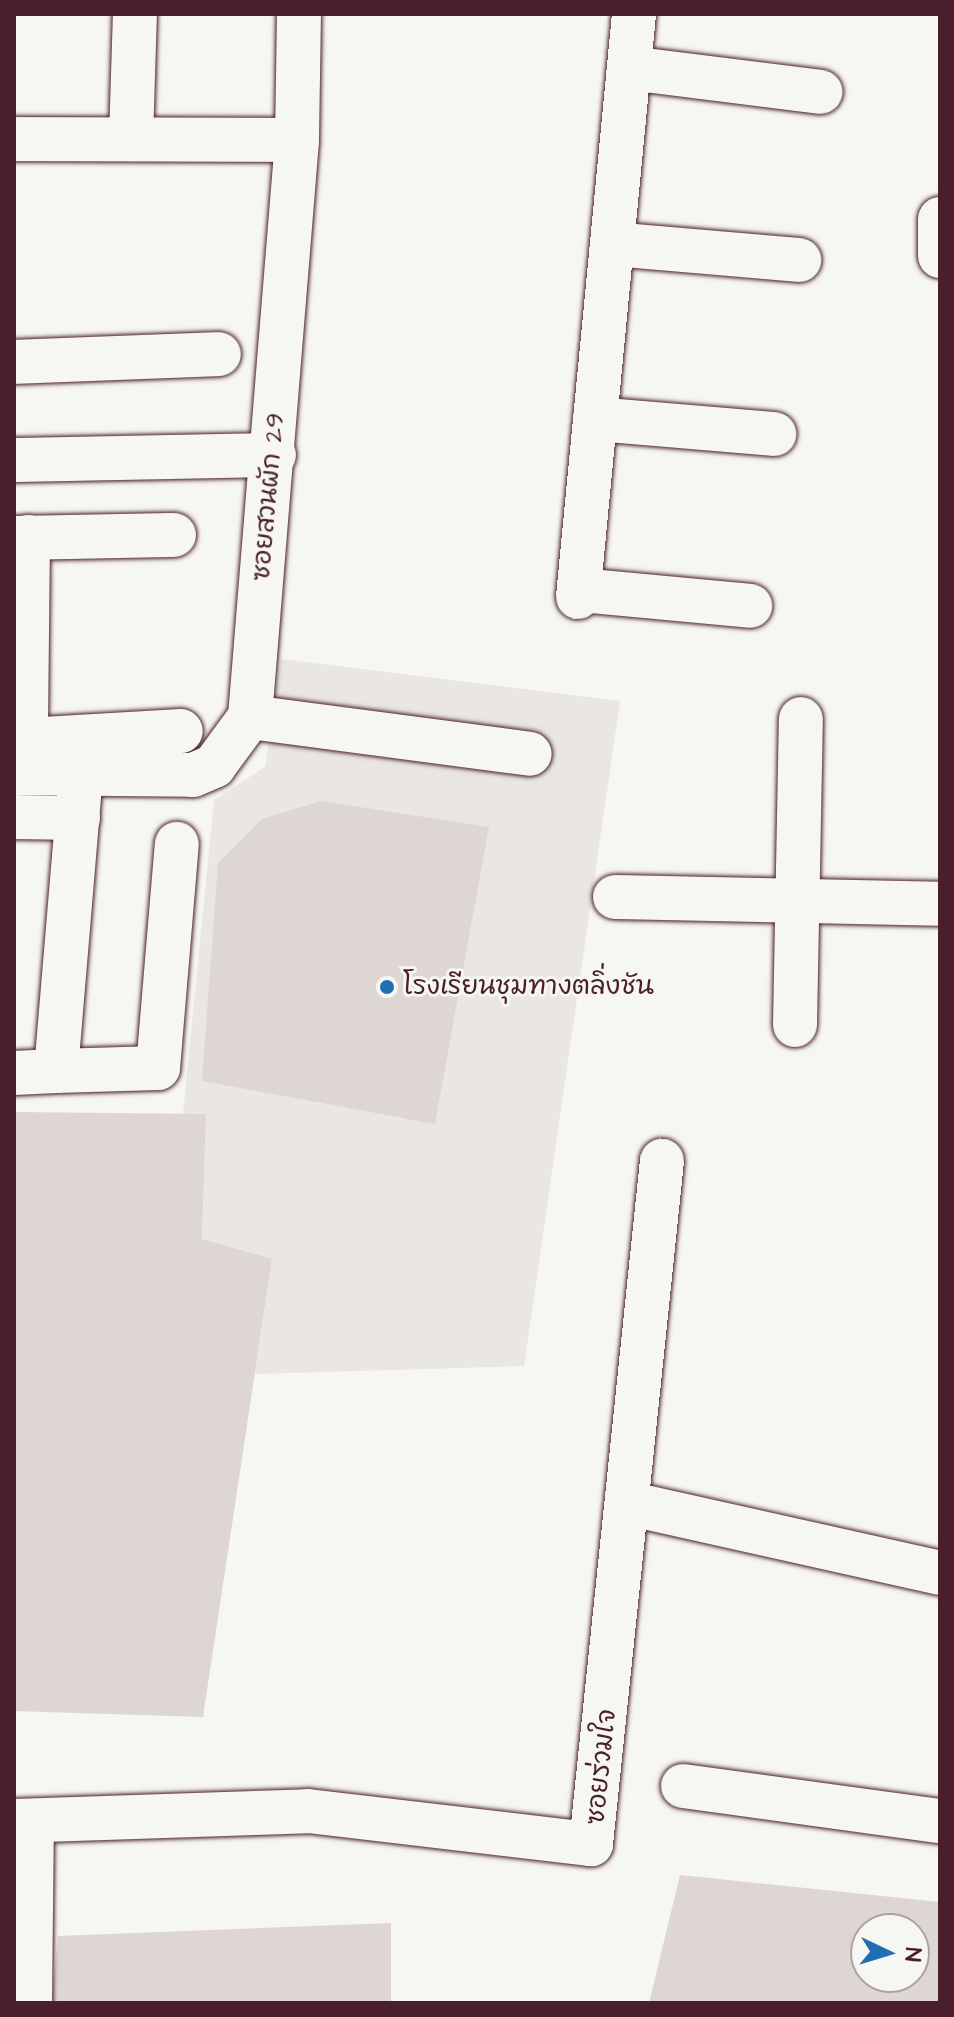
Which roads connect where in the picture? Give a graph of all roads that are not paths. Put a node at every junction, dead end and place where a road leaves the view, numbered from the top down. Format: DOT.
graph roads {
  1 [pos="135,14"];
  2 [pos="299,14"];
  3 [pos="634,14"];
  4 [pos="629,68"];
  5 [pos="821,92"];
  6 [pos="14,139"];
  7 [pos="131,139"];
  8 [pos="297,140"];
  9 [pos="940,219"];
  10 [pos="612,244"];
  11 [pos="940,256"];
  12 [pos="799,260"];
  13 [pos="219,354"];
  14 [pos="14,362"];
  15 [pos="595,419"];
  16 [pos="774,434"];
  17 [pos="274,455"];
  18 [pos="14,460"];
  19 [pos="174,535"];
  20 [pos="21,538"];
  21 [pos="750,606"];
  22 [pos="250,717"];
  23 [pos="801,719"];
  24 [pos="181,731"];
  25 [pos="530,754"];
  26 [pos="14,773"];
  27 [pos="81,773"];
  28 [pos="14,817"];
  29 [pos="78,818"];
  30 [pos="177,844"];
  31 [pos="615,897"];
  32 [pos="797,901"];
  33 [pos="940,904"];
  34 [pos="795,1025"];
  35 [pos="35,1072"];
  36 [pos="662,1161"];
  37 [pos="627,1503"];
  38 [pos="940,1573"];
  39 [pos="683,1786"];
  40 [pos="23,1821"];
  41 [pos="940,1821"];
  42 [pos="30,2003"];
  1 -- 7 [label="street"];
  2 -- 8 [label="street, ซอยสวนผัก 29"];
  3 -- 4 [label="street"];
  4 -- 5 [label="street"];
  4 -- 10 [label="street"];
  6 -- 7 [label="street"];
  7 -- 8 [label="street"];
  8 -- 17 [label="street, ซอยสวนผัก 29"];
  9 -- 11 [label="street"];
  10 -- 12 [label="street"];
  10 -- 15 [label="street"];
  13 -- 14 [label="street"];
  15 -- 16 [label="street"];
  15 -- 21 [label="street"];
  17 -- 18 [label="street"];
  17 -- 22 [label="street, ซอยสวนผัก 29"];
  19 -- 20 [label="street"];
  20 -- 24 [label="street"];
  22 -- 25 [label="street"];
  22 -- 27 [label="street, ซอยสวนผัก 29"];
  23 -- 32 [label="street"];
  26 -- 27 [label="street, ซอยสวนผัก 29"];
  27 -- 29 [label="street"];
  28 -- 29 [label="street"];
  29 -- 35 [label="street"];
  30 -- 35 [label="street"];
  31 -- 32 [label="street"];
  32 -- 33 [label="street"];
  32 -- 34 [label="street"];
  36 -- 37 [label="street, ซอยร่วมใจ"];
  37 -- 38 [label="street"];
  37 -- 40 [label="street, ซอยร่วมใจ"];
  39 -- 41 [label="street"];
  40 -- 42 [label="street"];
}
